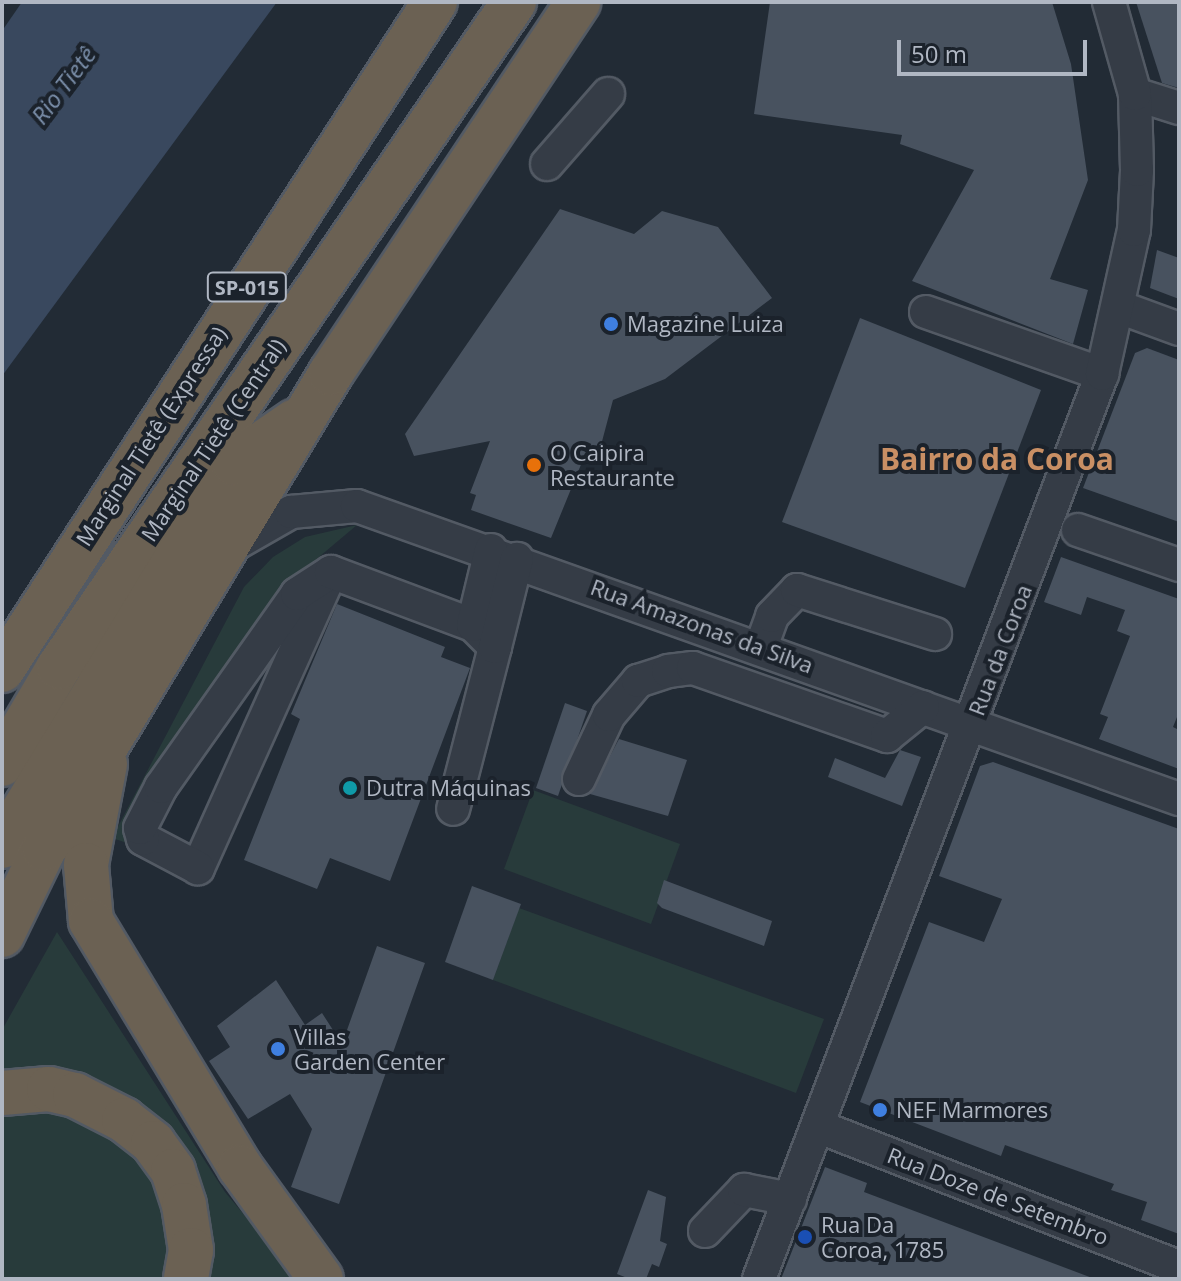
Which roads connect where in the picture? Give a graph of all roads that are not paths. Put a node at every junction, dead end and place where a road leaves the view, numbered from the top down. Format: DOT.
graph roads {
  1 [pos="435,2"];
  2 [pos="514,2"];
  3 [pos="578,2"];
  4 [pos="1109,2"];
  5 [pos="608,94"];
  6 [pos="1135,94"];
  7 [pos="1179,108"];
  8 [pos="547,164"];
  9 [pos="1119,307"];
  10 [pos="926,312"];
  11 [pos="1179,329"];
  12 [pos="1102,374"];
  13 [pos="307,413"];
  14 [pos="1078,530"];
  15 [pos="226,550"];
  16 [pos="504,554"];
  17 [pos="1179,565"];
  18 [pos="331,572"];
  19 [pos="935,634"];
  20 [pos="484,636"];
  21 [pos="761,647"];
  22 [pos="2,670"];
  23 [pos="923,707"];
  24 [pos="972,725"];
  25 [pos="108,743"];
  26 [pos="2,764"];
  27 [pos="579,779"];
  28 [pos="1179,799"];
  29 [pos="453,809"];
  30 [pos="2,846"];
  31 [pos="2,935"];
  32 [pos="2,1093"];
  33 [pos="817,1126"];
  34 [pos="790,1199"];
  35 [pos="705,1231"];
  36 [pos="1179,1267"];
  37 [pos="186,1279"];
  38 [pos="321,1279"];
  39 [pos="759,1279"];
  1 -- 22 [label="highway, Marginal Tietê (Expressa) / SP-015"];
  2 -- 26 [label="highway, Marginal Tietê (Central)"];
  3 -- 13 [label="highway"];
  4 -- 6 [label="street, Rua da Coroa"];
  5 -- 8 [label="street"];
  6 -- 7 [label="street"];
  6 -- 9 [label="street, Rua da Coroa"];
  9 -- 11 [label="street"];
  9 -- 12 [label="street, Rua da Coroa"];
  10 -- 12 [label="street"];
  12 -- 24 [label="street, Rua da Coroa"];
  13 -- 15 [label="highway"];
  13 -- 30 [label="highway"];
  14 -- 17 [label="street"];
  15 -- 16 [label="street, Rua Amazonas da Silva"];
  15 -- 25 [label="highway"];
  16 -- 20 [label="street"];
  16 -- 21 [label="street, Rua Amazonas da Silva"];
  18 -- 18 [label="street"];
  18 -- 20 [label="street"];
  19 -- 21 [label="street"];
  20 -- 29 [label="street"];
  21 -- 23 [label="street, Rua Amazonas da Silva"];
  23 -- 24 [label="street, Rua Amazonas da Silva"];
  23 -- 27 [label="street"];
  24 -- 28 [label="street, Rua Amazonas da Silva"];
  24 -- 33 [label="street, Rua da Coroa"];
  25 -- 31 [label="highway"];
  25 -- 38 [label="highway"];
  32 -- 37 [label="highway"];
  33 -- 34 [label="street, Rua da Coroa"];
  33 -- 36 [label="street, Rua Doze de Setembro"];
  34 -- 35 [label="street"];
  34 -- 39 [label="street, Rua da Coroa"];
}
